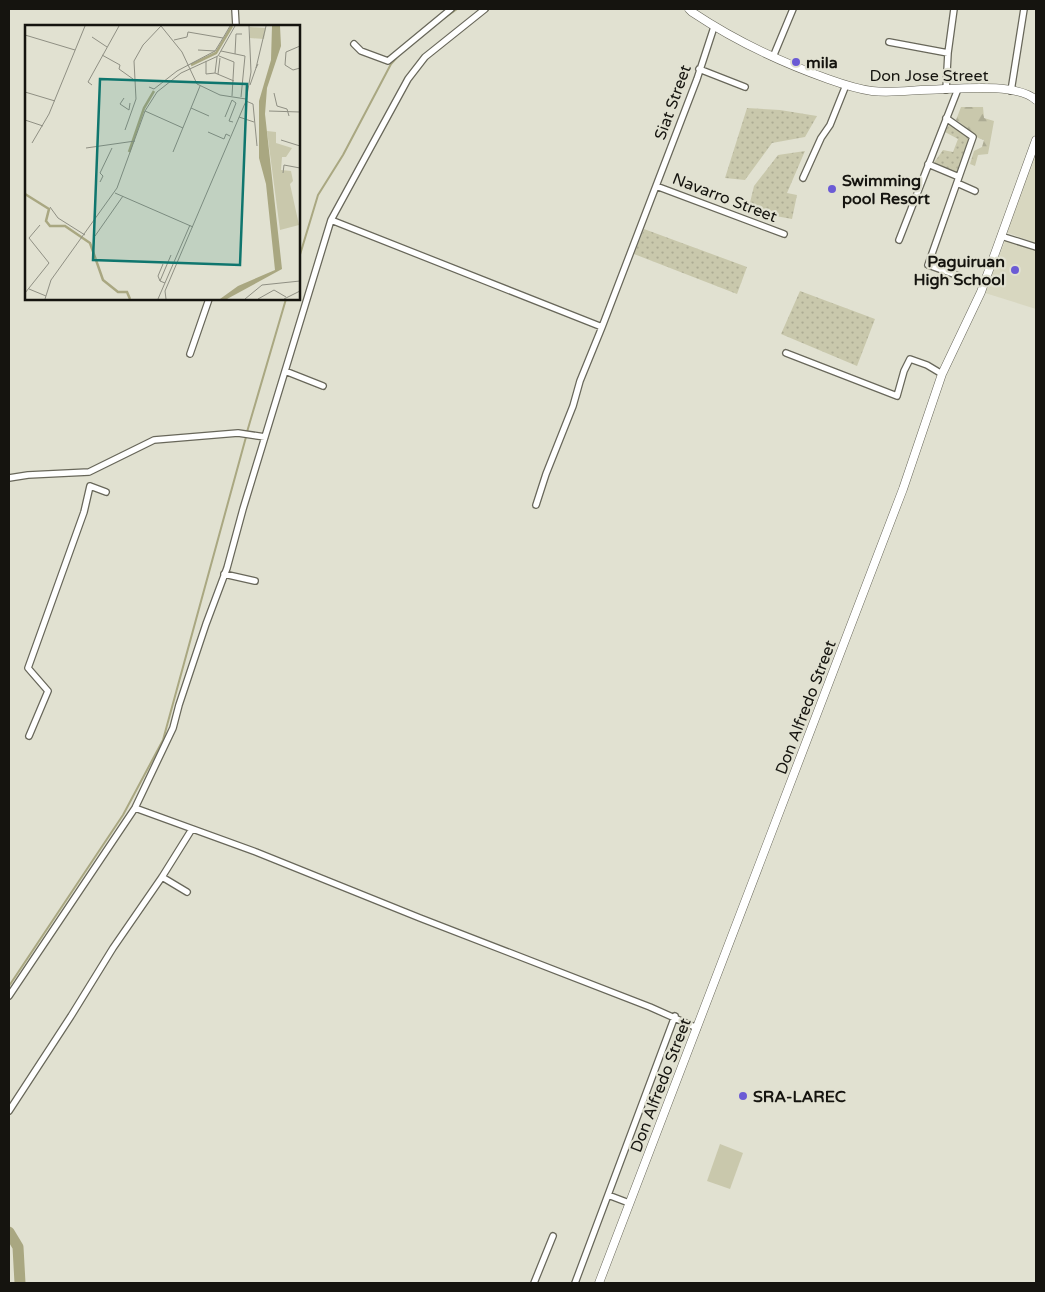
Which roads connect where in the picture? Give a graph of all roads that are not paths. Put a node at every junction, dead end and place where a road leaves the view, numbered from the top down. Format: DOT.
graph roads {
  1 [pos="235,9"];
  2 [pos="451,9"];
  3 [pos="485,9"];
  4 [pos="689,9"];
  5 [pos="793,9"];
  6 [pos="954,9"];
  7 [pos="1024,9"];
  8 [pos="236,25"];
  9 [pos="714,27"];
  10 [pos="890,42"];
  11 [pos="354,44"];
  12 [pos="948,53"];
  13 [pos="773,57"];
  14 [pos="700,69"];
  15 [pos="846,85"];
  16 [pos="745,87"];
  17 [pos="958,89"];
  18 [pos="946,90"];
  19 [pos="1010,91"];
  20 [pos="1036,100"];
  21 [pos="946,118"];
  22 [pos="1036,140"];
  23 [pos="928,164"];
  24 [pos="803,178"];
  25 [pos="958,180"];
  26 [pos="656,186"];
  27 [pos="975,191"];
  28 [pos="331,220"];
  29 [pos="784,234"];
  30 [pos="1001,236"];
  31 [pos="898,240"];
  32 [pos="1036,248"];
  33 [pos="959,276"];
  34 [pos="209,300"];
  35 [pos="602,327"];
  36 [pos="786,353"];
  37 [pos="190,354"];
  38 [pos="285,371"];
  39 [pos="942,374"];
  40 [pos="323,386"];
  41 [pos="262,436"];
  42 [pos="9,478"];
  43 [pos="106,492"];
  44 [pos="536,505"];
  45 [pos="224,574"];
  46 [pos="255,581"];
  47 [pos="29,736"];
  48 [pos="135,808"];
  49 [pos="192,830"];
  50 [pos="162,877"];
  51 [pos="187,892"];
  52 [pos="9,996"];
  53 [pos="674,1016"];
  54 [pos="697,1028"];
  55 [pos="9,1111"];
  56 [pos="608,1195"];
  57 [pos="629,1203"];
  58 [pos="553,1236"];
  59 [pos="534,1283"];
  60 [pos="575,1283"];
  61 [pos="599,1283"];
  1 -- 8 [label="street"];
  2 -- 11 [label="street"];
  3 -- 28 [label="street"];
  4 -- 9 [label="street, Don Jose Street"];
  5 -- 13 [label="street"];
  6 -- 12 [label="street"];
  7 -- 19 [label="street"];
  9 -- 13 [label="street, Don Jose Street"];
  9 -- 14 [label="street, Siat Street"];
  10 -- 12 [label="street"];
  12 -- 18 [label="street"];
  13 -- 15 [label="street, Don Jose Street"];
  14 -- 16 [label="street"];
  14 -- 26 [label="street, Siat Street"];
  15 -- 18 [label="street, Don Jose Street"];
  15 -- 24 [label="street"];
  17 -- 18 [label="street, Don Jose Street"];
  17 -- 19 [label="street, Don Jose Street"];
  17 -- 21 [label="street"];
  19 -- 20 [label="street, Don Jose Street"];
  21 -- 23 [label="street"];
  21 -- 25 [label="street"];
  22 -- 30 [label="street, Don Alfredo Street"];
  23 -- 25 [label="street"];
  23 -- 31 [label="street"];
  25 -- 27 [label="street"];
  25 -- 33 [label="street"];
  26 -- 29 [label="street, Navarro Street"];
  26 -- 35 [label="street, Siat Street"];
  28 -- 35 [label="street"];
  28 -- 38 [label="street"];
  30 -- 32 [label="street"];
  30 -- 39 [label="street, Don Alfredo Street"];
  34 -- 37 [label="street"];
  35 -- 44 [label="street, Siat Street"];
  36 -- 39 [label="street"];
  38 -- 40 [label="street"];
  38 -- 41 [label="street"];
  39 -- 54 [label="street, Don Alfredo Street"];
  41 -- 42 [label="street"];
  41 -- 45 [label="street"];
  43 -- 47 [label="street"];
  45 -- 46 [label="street"];
  45 -- 48 [label="street"];
  48 -- 49 [label="street"];
  48 -- 52 [label="street"];
  49 -- 50 [label="street"];
  49 -- 53 [label="street"];
  50 -- 51 [label="street"];
  50 -- 55 [label="street"];
  53 -- 54 [label="street"];
  53 -- 56 [label="street"];
  54 -- 57 [label="street, Don Alfredo Street"];
  56 -- 57 [label="street"];
  56 -- 60 [label="street"];
  57 -- 61 [label="street, Don Alfredo Street"];
  58 -- 59 [label="street"];
}
